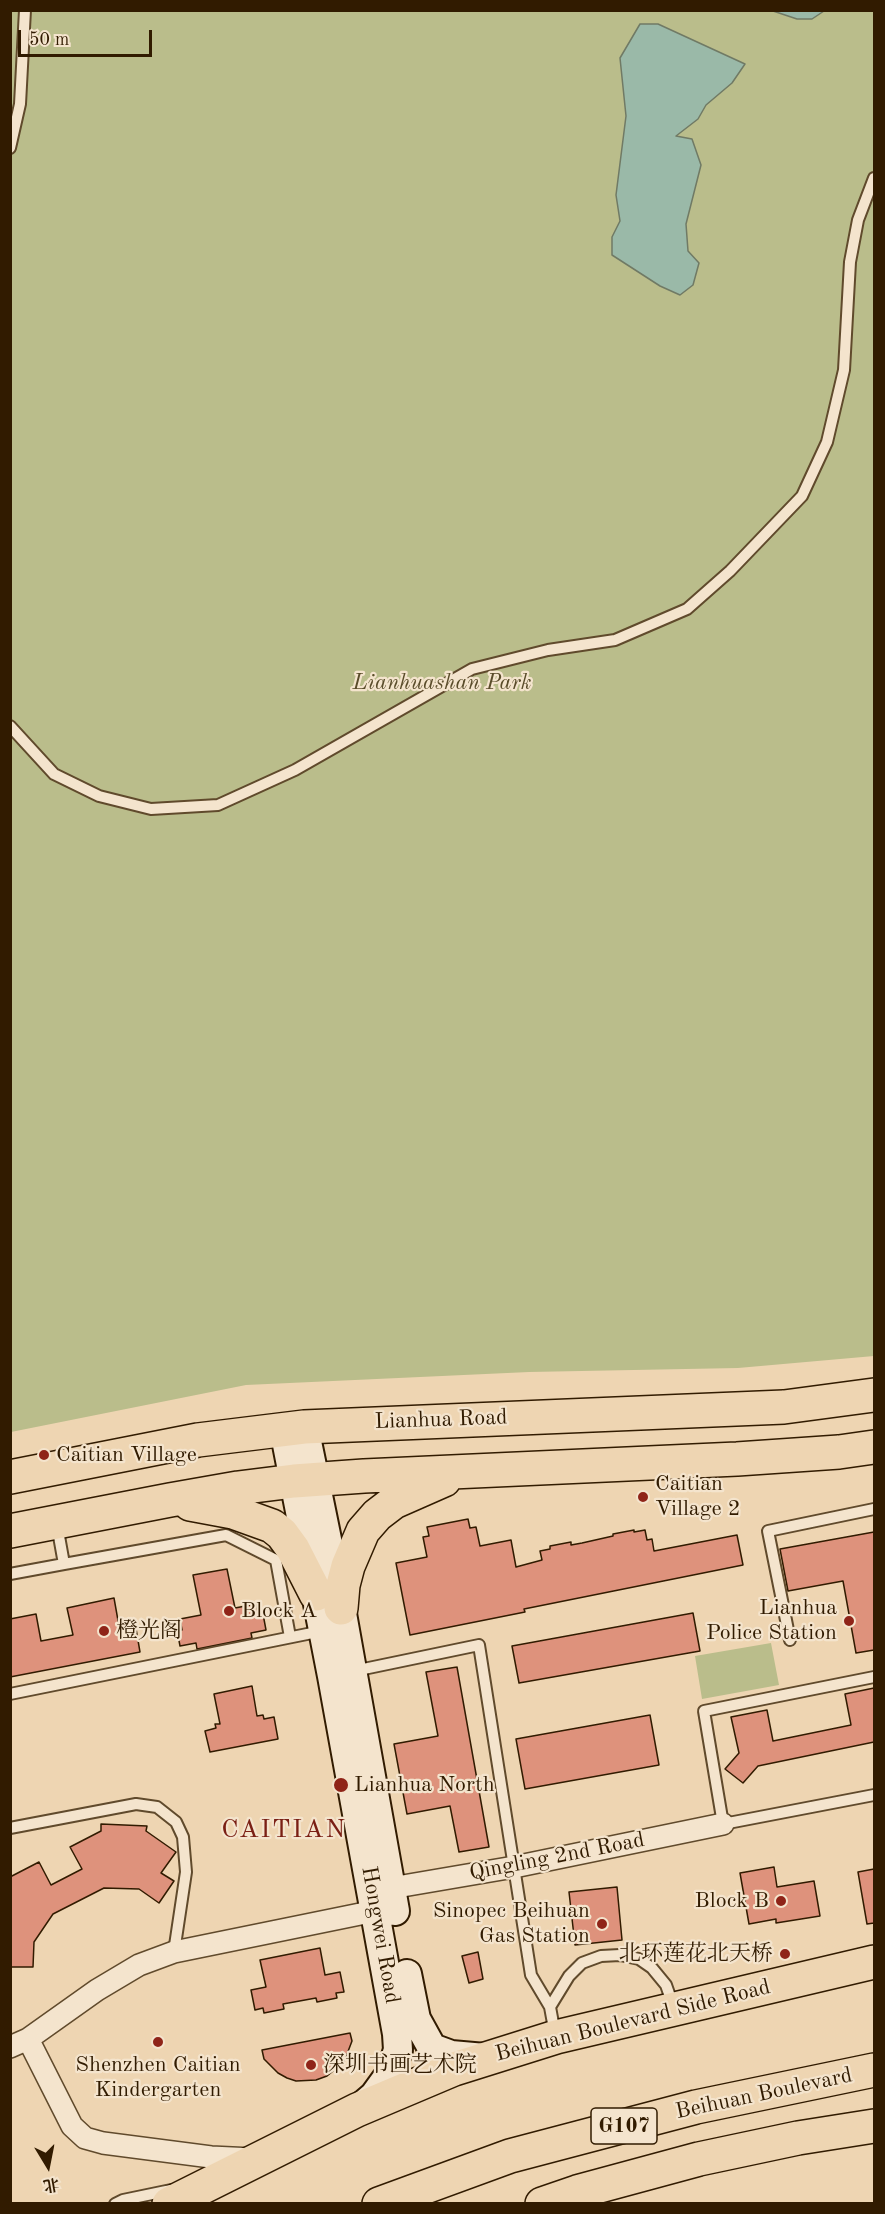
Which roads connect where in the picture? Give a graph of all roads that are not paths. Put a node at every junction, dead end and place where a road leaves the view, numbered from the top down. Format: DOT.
graph roads {
  1 [pos="25,10"];
  2 [pos="10,148"];
  3 [pos="874,178"];
  4 [pos="10,726"];
  5 [pos="874,1395"];
  6 [pos="294,1428"];
  7 [pos="874,1447"];
  8 [pos="463,1472"];
  9 [pos="10,1477"];
  10 [pos="304,1480"];
  11 [pos="170,1500"];
  12 [pos="874,1509"];
  13 [pos="56,1522"];
  14 [pos="10,1531"];
  15 [pos="64,1564"];
  16 [pos="10,1574"];
  17 [pos="327,1611"];
  18 [pos="290,1638"];
  19 [pos="790,1640"];
  20 [pos="342,1673"];
  21 [pos="874,1677"];
  22 [pos="10,1694"];
  23 [pos="874,1795"];
  24 [pos="723,1824"];
  25 [pos="10,1828"];
  26 [pos="514,1867"];
  27 [pos="391,1888"];
  28 [pos="375,1911"];
  29 [pos="174,1952"];
  30 [pos="874,1962"];
  31 [pos="675,2008"];
  32 [pos="553,2022"];
  33 [pos="19,2043"];
  34 [pos="487,2058"];
  35 [pos="874,2070"];
  36 [pos="357,2110"];
  37 [pos="874,2126"];
  38 [pos="256,2159"];
  39 [pos="210,2182"];
  40 [pos="115,2204"];
  41 [pos="169,2204"];
  42 [pos="379,2204"];
  43 [pos="542,2204"];
  1 -- 2 [label="lane"];
  3 -- 4 [label="lane"];
  5 -- 6 [label="main road, Lianhua Road"];
  6 -- 9 [label="main road, Lianhua Road"];
  6 -- 10 [label="street, Hongwei Road"];
  7 -- 8 [label="main road"];
  8 -- 10 [label="main road"];
  8 -- 17 [label="main road"];
  10 -- 11 [label="main road"];
  10 -- 17 [label="street, Hongwei Road"];
  11 -- 13 [label="main road"];
  11 -- 17 [label="main road"];
  12 -- 19 [label="lane"];
  13 -- 14 [label="main road"];
  13 -- 15 [label="lane"];
  15 -- 16 [label="lane"];
  15 -- 18 [label="lane"];
  17 -- 18 [label="lane"];
  17 -- 20 [label="street, Hongwei Road"];
  18 -- 22 [label="lane"];
  20 -- 26 [label="lane"];
  20 -- 27 [label="street, Hongwei Road"];
  20 -- 28 [label="street, Hongwei Road"];
  21 -- 24 [label="lane"];
  23 -- 24 [label="lane"];
  24 -- 26 [label="street, Qingling 2nd Road"];
  25 -- 29 [label="lane"];
  26 -- 27 [label="street, Qingling 2nd Road"];
  26 -- 32 [label="lane"];
  27 -- 34 [label="street, Hongwei Road"];
  28 -- 29 [label="street"];
  28 -- 36 [label="street, Hongwei Road"];
  29 -- 33 [label="street"];
  30 -- 31 [label="main road, Beihuan Boulevard Side Road"];
  31 -- 32 [label="main road, Beihuan Boulevard Side Road"];
  31 -- 32 [label="lane"];
  32 -- 34 [label="main road, Beihuan Boulevard Side Road"];
  33 -- 38 [label="street"];
  34 -- 36 [label="main road, Beihuan Boulevard Side Road"];
  35 -- 42 [label="main road, Beihuan Boulevard / G107"];
  36 -- 38 [label="main road, Beihuan Boulevard Side Road"];
  37 -- 43 [label="main road, G107"];
  38 -- 39 [label="main road, Beihuan Boulevard Side Road"];
  39 -- 40 [label="lane"];
  39 -- 41 [label="main road, Beihuan Boulevard Side Road"];
}
